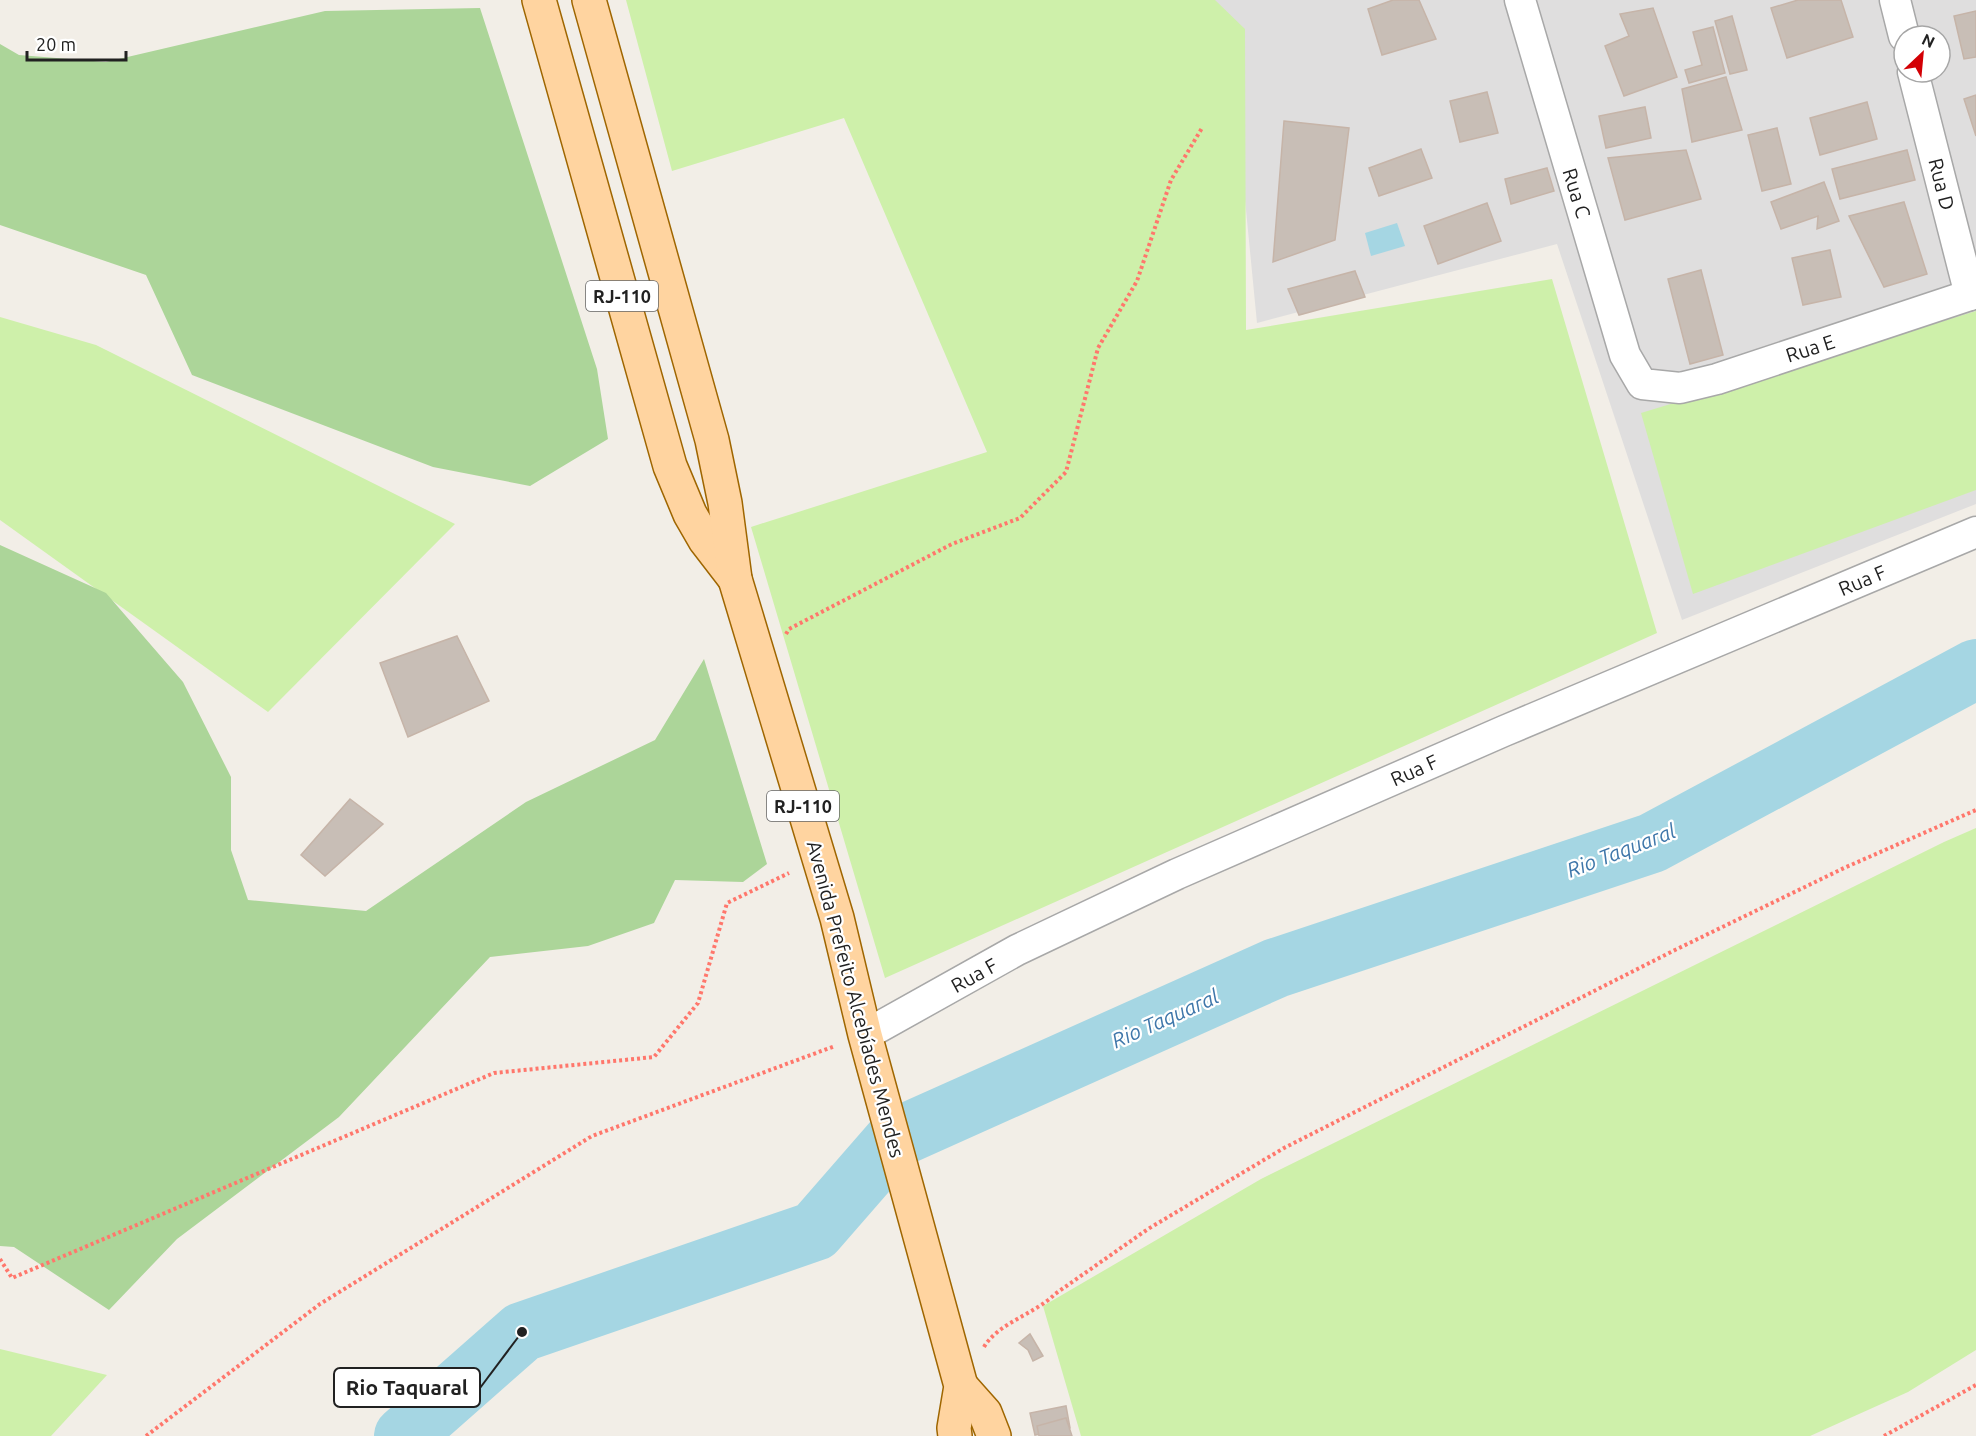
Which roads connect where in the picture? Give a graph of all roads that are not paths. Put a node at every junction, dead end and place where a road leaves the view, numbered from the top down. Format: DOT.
graph roads {
  1 [pos="538,0"];
  2 [pos="589,0"];
  3 [pos="1520,0"];
  4 [pos="1895,0"];
  5 [pos="1901,24"];
  6 [pos="1916,84"];
  7 [pos="1973,294"];
  8 [pos="1642,384"];
  9 [pos="726,503"];
  10 [pos="690,514"];
  11 [pos="1976,532"];
  12 [pos="735,579"];
  13 [pos="867,1042"];
  14 [pos="961,1386"];
  15 [pos="955,1436"];
  16 [pos="994,1436"];
  1 -- 10 [label="main road, Avenida Prefeito Alcebíades Mendes / RJ-110"];
  2 -- 9 [label="main road, Avenida Prefeito Alcebíades Mendes / RJ-110"];
  3 -- 8 [label="street, Rua C"];
  4 -- 5 [label="street"];
  6 -- 7 [label="street, Rua D"];
  7 -- 8 [label="street, Rua E"];
  9 -- 10 [label="main road"];
  9 -- 12 [label="main road, Avenida Prefeito Alcebíades Mendes / RJ-110"];
  10 -- 12 [label="main road, Avenida Prefeito Alcebíades Mendes / RJ-110"];
  11 -- 13 [label="street, Rua F"];
  12 -- 13 [label="main road, Avenida Prefeito Alcebíades Mendes / RJ-110"];
  13 -- 14 [label="main road, Avenida Prefeito Alcebíades Mendes / RJ-110"];
  14 -- 15 [label="main road, Avenida Prefeito Alcebíades Mendes / RJ-110"];
  14 -- 16 [label="main road, Avenida Prefeito Alcebíades Mendes / RJ-110"];
}
